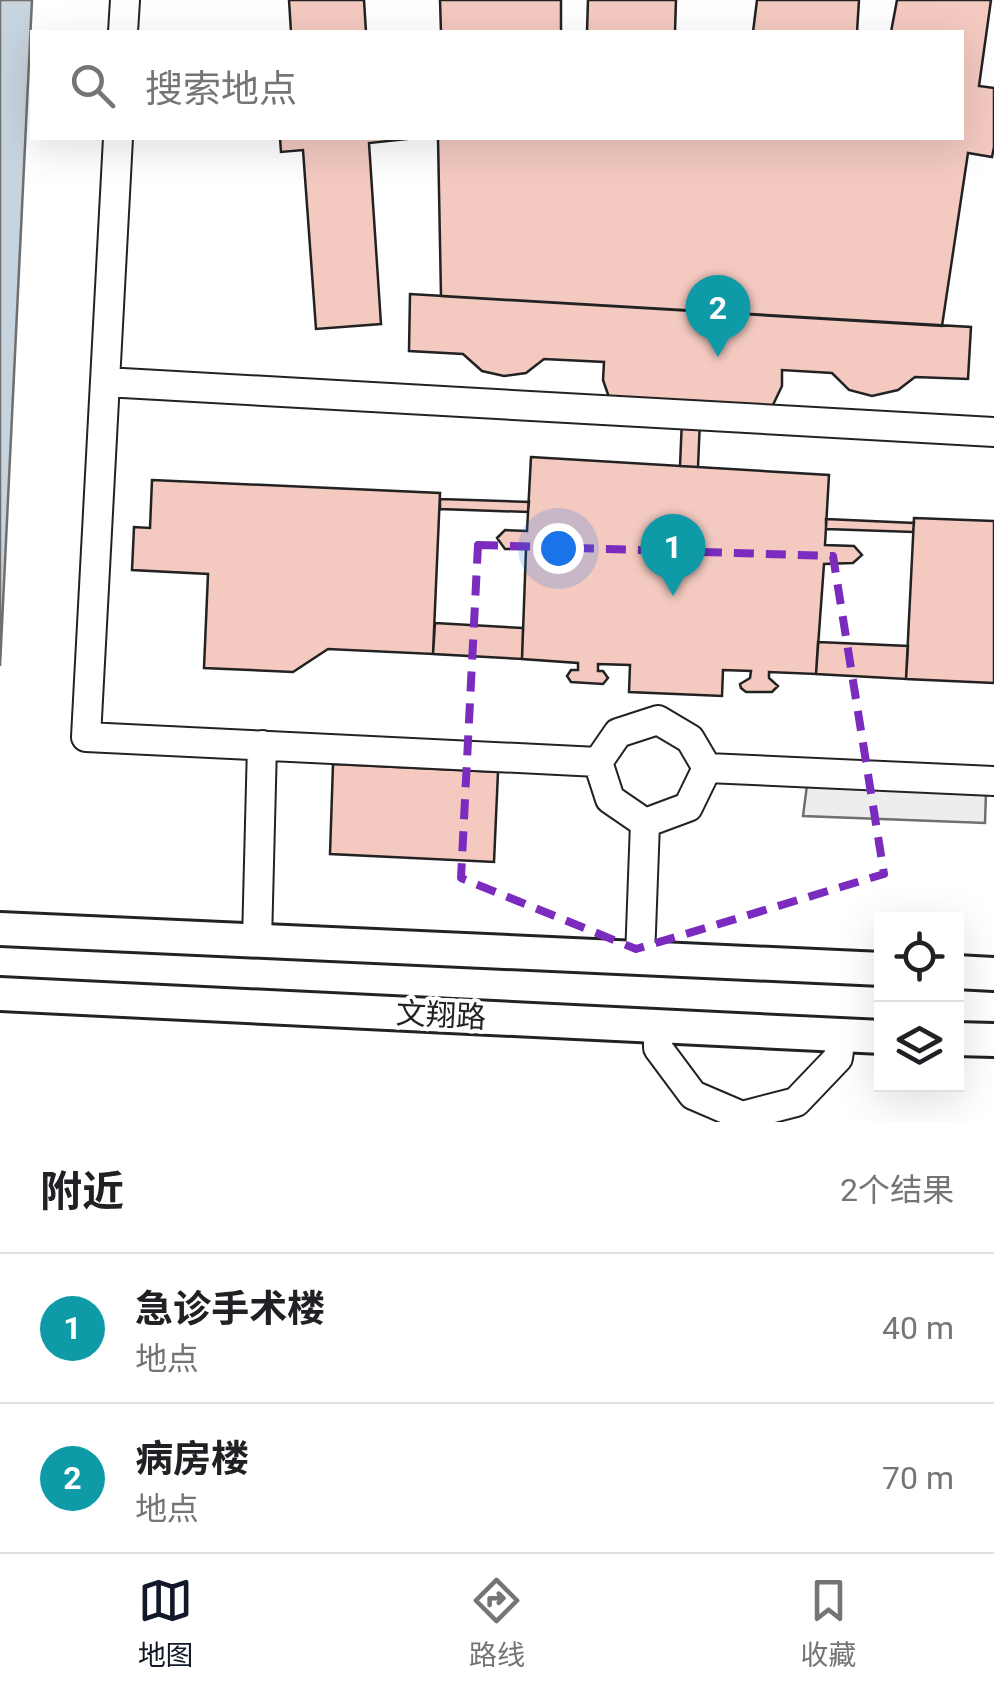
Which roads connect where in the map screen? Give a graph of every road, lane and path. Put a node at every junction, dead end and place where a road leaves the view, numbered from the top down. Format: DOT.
graph roads {
  1 [pos="125,0"];
  2 [pos="123,30"];
  3 [pos="118,140"];
  4 [pos="105,382"];
  5 [pos="994,432"];
  6 [pos="262,745"];
  7 [pos="598,762"];
  8 [pos="706,768"];
  9 [pos="994,780"];
  10 [pos="645,823"];
  11 [pos="0,929"];
  12 [pos="257,941"];
  13 [pos="640,958"];
  14 [pos="874,969"];
  15 [pos="964,972"];
  16 [pos="994,974"];
  17 [pos="0,994"];
  18 [pos="658,1025"];
  19 [pos="841,1035"];
  20 [pos="874,1036"];
  21 [pos="964,1039"];
  22 [pos="994,1040"];
  23 [pos="742,1119"];
  1 -- 2 [label="lane"];
  3 -- 4 [label="lane"];
  4 -- 5 [label="lane"];
  4 -- 6 [label="lane"];
  6 -- 7 [label="lane"];
  6 -- 12 [label="lane"];
  7 -- 8 [label="lane"];
  7 -- 10 [label="lane"];
  8 -- 9 [label="lane"];
  8 -- 10 [label="lane"];
  10 -- 13 [label="lane"];
  11 -- 12 [label="main road"];
  12 -- 13 [label="main road"];
  13 -- 14 [label="main road"];
  15 -- 16 [label="main road"];
  17 -- 18 [label="main road, 文翔路"];
  18 -- 19 [label="main road, 文翔路"];
  18 -- 23 [label="lane"];
  19 -- 20 [label="main road, 文翔路"];
  19 -- 23 [label="lane"];
  21 -- 22 [label="main road"];
}
